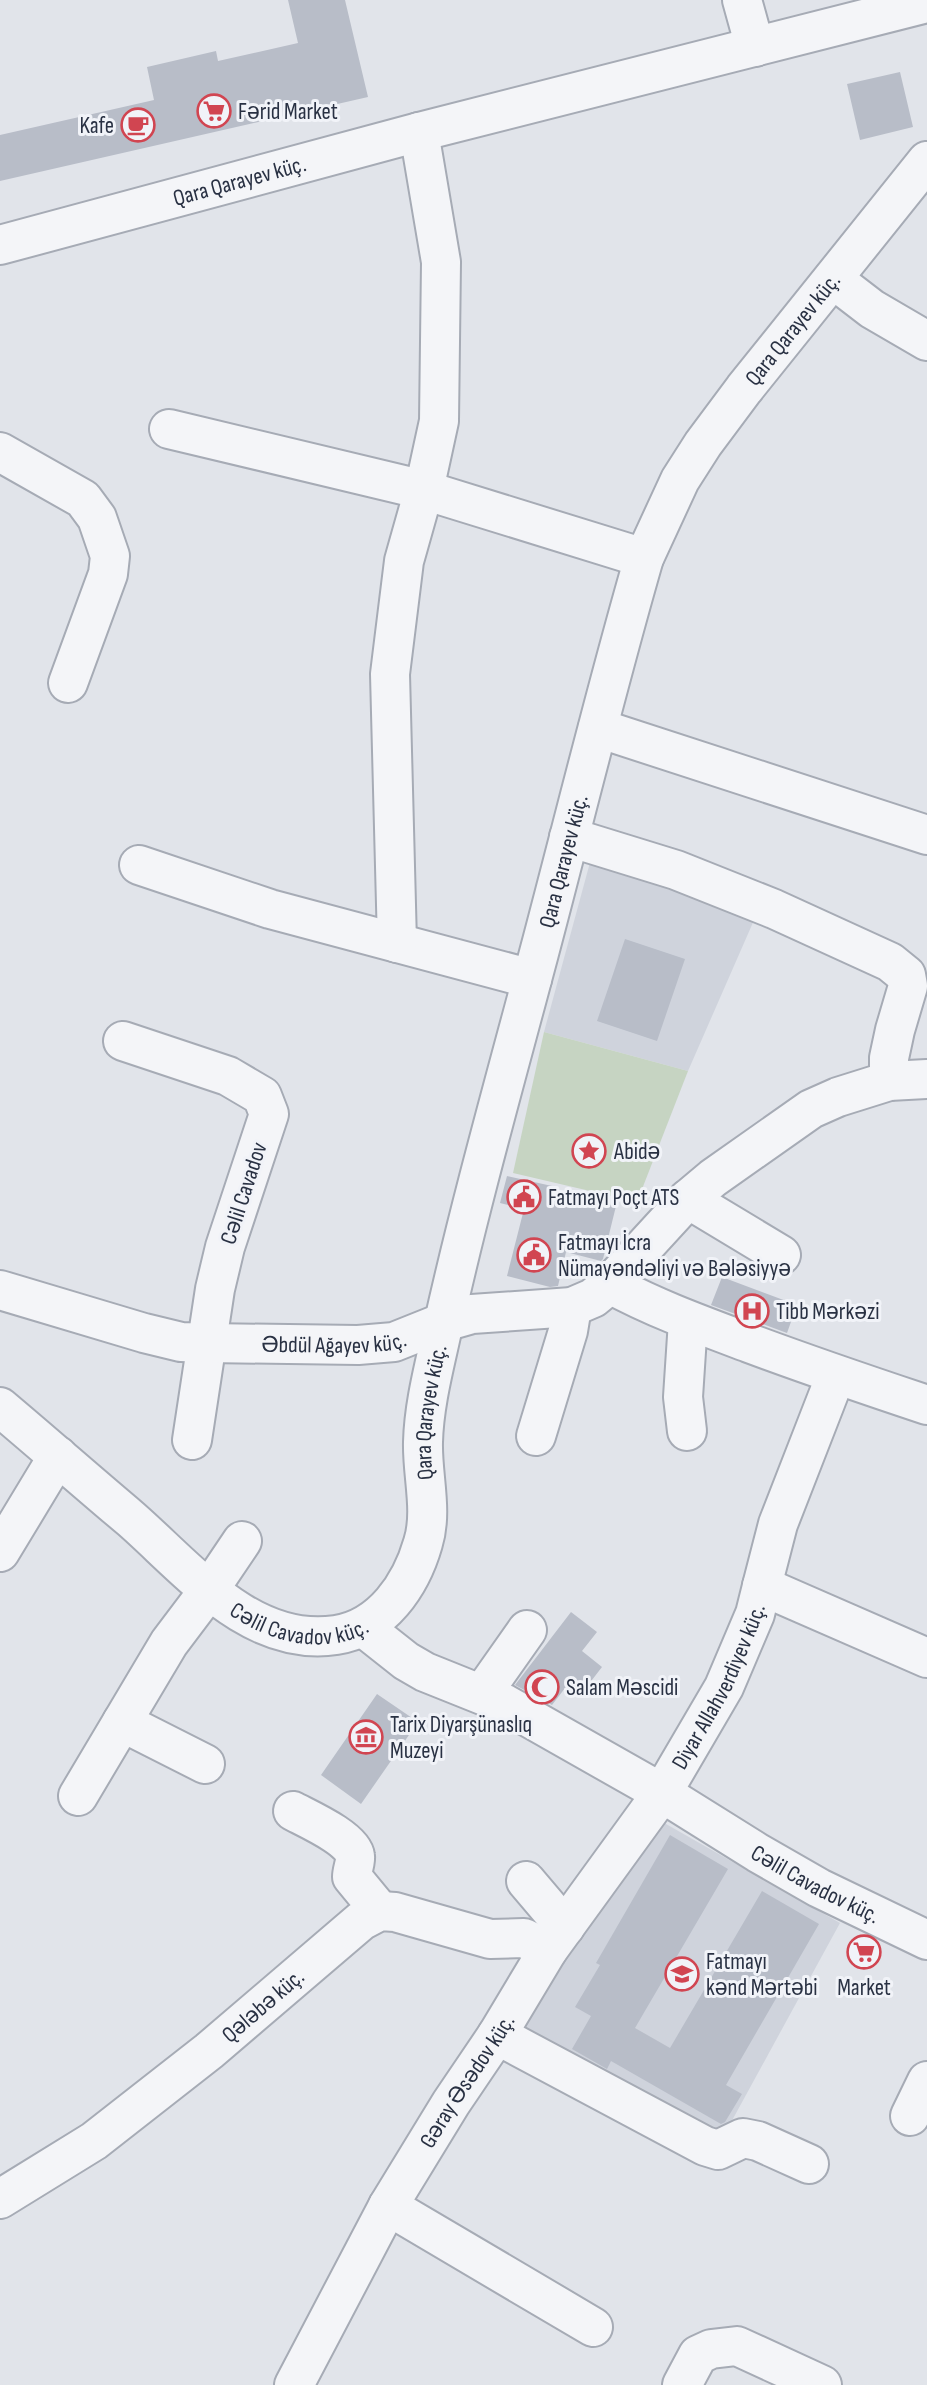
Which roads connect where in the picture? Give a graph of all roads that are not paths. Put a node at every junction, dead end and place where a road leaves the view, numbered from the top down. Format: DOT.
graph roads {
  1 [pos="742,0"];
  2 [pos="927,3"];
  3 [pos="755,47"];
  4 [pos="419,132"];
  5 [pos="927,161"];
  6 [pos="0,245"];
  7 [pos="833,279"];
  8 [pos="927,341"];
  9 [pos="169,429"];
  10 [pos="0,452"];
  11 [pos="424,490"];
  12 [pos="644,558"];
  13 [pos="68,683"];
  14 [pos="598,728"];
  15 [pos="927,835"];
  16 [pos="569,837"];
  17 [pos="139,865"];
  18 [pos="397,943"];
  19 [pos="532,979"];
  20 [pos="123,1041"];
  21 [pos="927,1079"];
  22 [pos="889,1082"];
  23 [pos="688,1199"];
  24 [pos="781,1255"];
  25 [pos="610,1284"];
  26 [pos="0,1290"];
  27 [pos="572,1307"];
  28 [pos="688,1321"];
  29 [pos="444,1322"];
  30 [pos="207,1343"];
  31 [pos="836,1375"];
  32 [pos="927,1405"];
  33 [pos="0,1407"];
  34 [pos="687,1431"];
  35 [pos="536,1436"];
  36 [pos="192,1440"];
  37 [pos="58,1456"];
  38 [pos="242,1541"];
  39 [pos="0,1552"];
  40 [pos="762,1586"];
  41 [pos="209,1590"];
  42 [pos="363,1627"];
  43 [pos="527,1630"];
  44 [pos="927,1658"];
  45 [pos="482,1694"];
  46 [pos="121,1721"];
  47 [pos="205,1764"];
  48 [pos="662,1793"];
  49 [pos="78,1796"];
  50 [pos="293,1811"];
  51 [pos="526,1881"];
  52 [pos="380,1911"];
  53 [pos="556,1939"];
  54 [pos="927,1940"];
  55 [pos="497,2035"];
  56 [pos="927,2081"];
  57 [pos="910,2116"];
  58 [pos="809,2164"];
  59 [pos="4,2189"];
  60 [pos="388,2206"];
  61 [pos="593,2328"];
  62 [pos="294,2385"];
  63 [pos="682,2385"];
  64 [pos="822,2385"];
  1 -- 3 [label="street"];
  2 -- 3 [label="street, Qara Qarayev küç."];
  3 -- 4 [label="street, Qara Qarayev küç."];
  4 -- 6 [label="street, Qara Qarayev küç."];
  4 -- 11 [label="street"];
  5 -- 7 [label="street, Qara Qarayev küç."];
  7 -- 8 [label="street"];
  7 -- 12 [label="street, Qara Qarayev küç."];
  9 -- 11 [label="street"];
  10 -- 13 [label="street"];
  11 -- 12 [label="street"];
  11 -- 18 [label="street"];
  12 -- 14 [label="street, Qara Qarayev küç."];
  14 -- 15 [label="street"];
  14 -- 16 [label="street, Qara Qarayev küç."];
  16 -- 19 [label="street, Qara Qarayev küç."];
  16 -- 22 [label="street"];
  17 -- 18 [label="street"];
  18 -- 19 [label="street"];
  19 -- 29 [label="street, Qara Qarayev küç."];
  20 -- 30 [label="street, Cəlil Cavadov"];
  21 -- 22 [label="street, Əbdül Ağayev küç."];
  22 -- 23 [label="street, Əbdül Ağayev küç."];
  23 -- 24 [label="street"];
  23 -- 25 [label="street, Əbdül Ağayev küç."];
  25 -- 27 [label="street, Əbdül Ağayev küç."];
  25 -- 28 [label="street"];
  26 -- 30 [label="street, Əbdül Ağayev küç."];
  27 -- 29 [label="street, Əbdül Ağayev küç."];
  27 -- 35 [label="street"];
  28 -- 31 [label="street"];
  28 -- 34 [label="street"];
  29 -- 30 [label="street, Əbdül Ağayev küç."];
  29 -- 42 [label="street, Qara Qarayev küç."];
  30 -- 36 [label="street, Cəlil Cavadov"];
  31 -- 32 [label="street"];
  31 -- 40 [label="street"];
  33 -- 37 [label="street, Cəlil Cavadov küç."];
  37 -- 39 [label="street"];
  37 -- 41 [label="street, Cəlil Cavadov küç."];
  38 -- 41 [label="street"];
  40 -- 44 [label="street, Diyar Allahverdiyev küç."];
  40 -- 48 [label="street, Diyar Allahverdiyev küç."];
  41 -- 42 [label="street, Cəlil Cavadov küç."];
  41 -- 46 [label="street"];
  42 -- 45 [label="street, Cəlil Cavadov küç."];
  43 -- 45 [label="street"];
  45 -- 48 [label="street, Cəlil Cavadov küç."];
  46 -- 47 [label="street"];
  46 -- 49 [label="street"];
  48 -- 53 [label="street, Gəray Əsədov küç."];
  48 -- 54 [label="street, Cəlil Cavadov küç."];
  50 -- 52 [label="street"];
  51 -- 53 [label="street"];
  52 -- 53 [label="street"];
  52 -- 59 [label="street, Qələbə küç."];
  53 -- 55 [label="street, Gəray Əsədov küç."];
  55 -- 58 [label="street"];
  55 -- 60 [label="street, Gəray Əsədov küç."];
  56 -- 57 [label="street"];
  60 -- 61 [label="street"];
  60 -- 62 [label="street, Gəray Əsədov küç."];
  63 -- 64 [label="street"];
}
